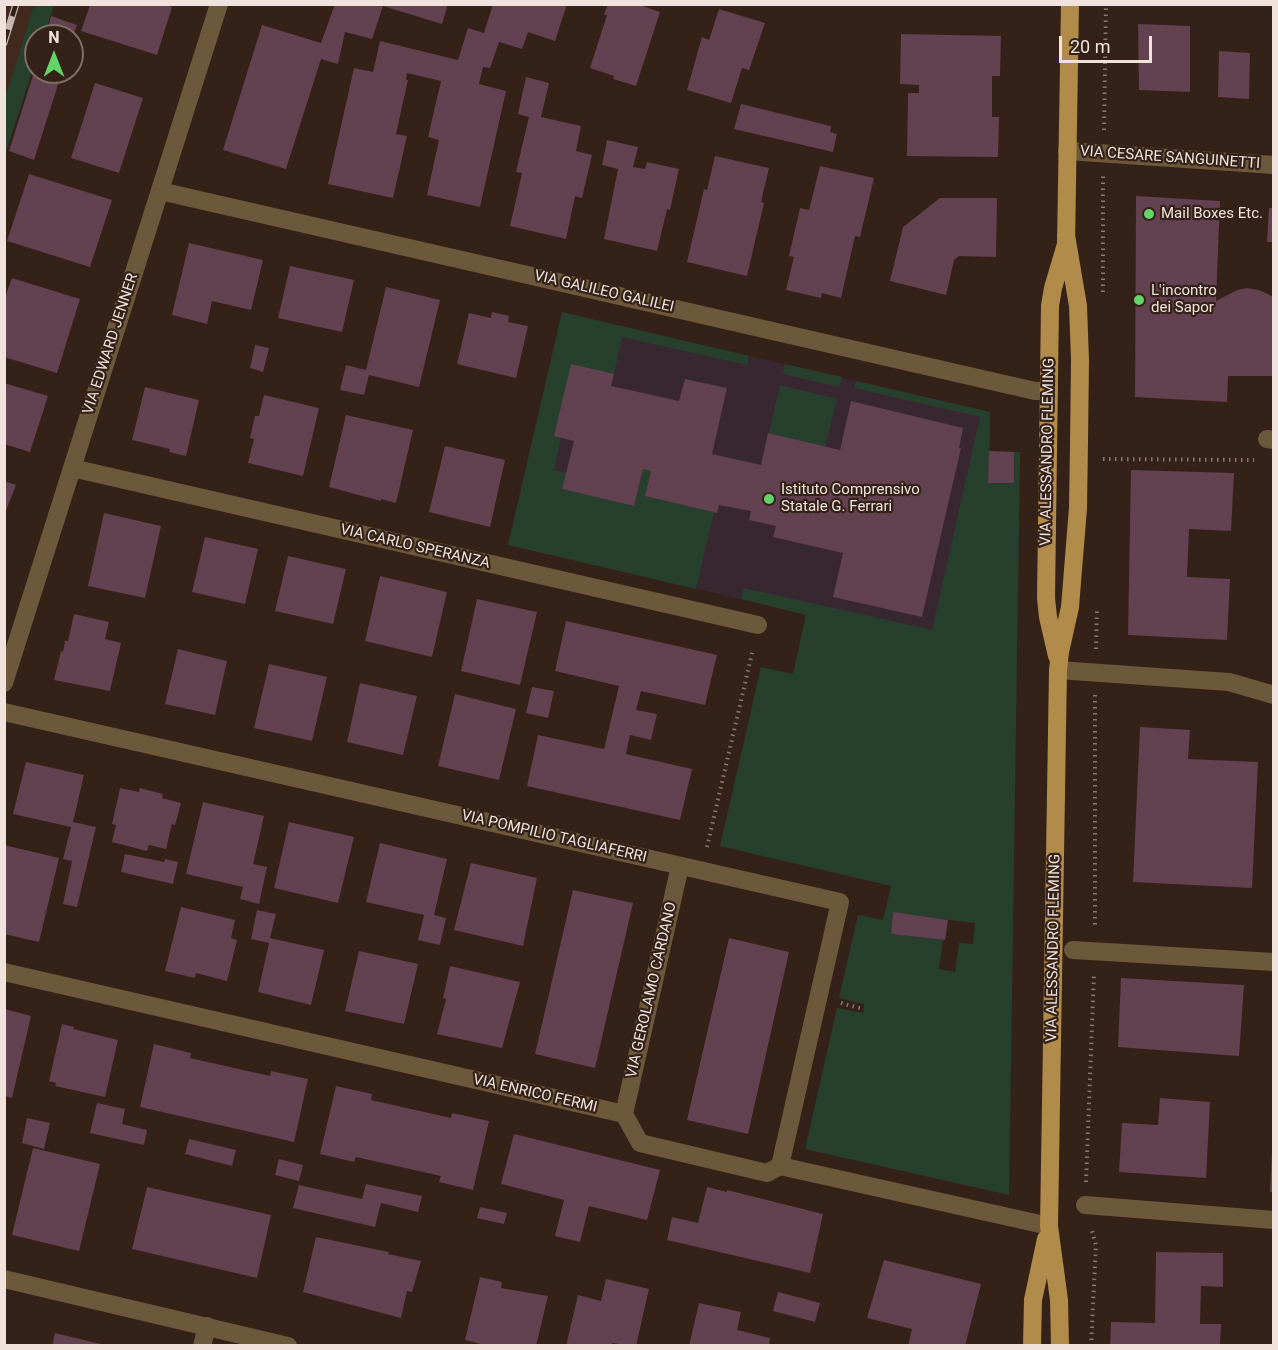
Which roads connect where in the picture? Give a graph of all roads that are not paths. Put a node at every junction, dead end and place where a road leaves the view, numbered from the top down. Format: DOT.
graph roads {
  1 [pos="219,4"];
  2 [pos="1070,4"];
  3 [pos="1067,151"];
  4 [pos="1274,165"];
  5 [pos="160,191"];
  6 [pos="1066,235"];
  7 [pos="1049,391"];
  8 [pos="72,468"];
  9 [pos="758,625"];
  10 [pos="1058,670"];
  11 [pos="4,684"];
  12 [pos="1274,695"];
  13 [pos="4,712"];
  14 [pos="680,866"];
  15 [pos="1073,950"];
  16 [pos="1274,962"];
  17 [pos="4,972"];
  18 [pos="624,1114"];
  19 [pos="780,1166"];
  20 [pos="1085,1205"];
  21 [pos="1268,1219"];
  22 [pos="1049,1226"];
  23 [pos="4,1279"];
  24 [pos="207,1326"];
  25 [pos="202,1346"];
  26 [pos="288,1346"];
  27 [pos="1032,1346"];
  28 [pos="1060,1346"];
  1 -- 5 [label="street, VIA EDWARD JENNER"];
  2 -- 3 [label="main road, VIA ALESSANDRO FLEMING"];
  3 -- 4 [label="street, VIA CESARE SANGUINETTI"];
  3 -- 6 [label="main road, VIA ALESSANDRO FLEMING"];
  5 -- 7 [label="street, VIA GALILEO GALILEI"];
  5 -- 8 [label="street, VIA EDWARD JENNER"];
  6 -- 7 [label="main road, VIA ALESSANDRO FLEMING"];
  6 -- 10 [label="main road, VIA ALESSANDRO FLEMING"];
  7 -- 10 [label="main road, VIA ALESSANDRO FLEMING"];
  8 -- 9 [label="street, VIA CARLO SPERANZA"];
  8 -- 11 [label="street, VIA EDWARD JENNER"];
  10 -- 12 [label="street"];
  10 -- 22 [label="main road, VIA ALESSANDRO FLEMING"];
  13 -- 14 [label="street, VIA POMPILIO TAGLIAFERRI"];
  14 -- 18 [label="street, VIA GEROLAMO CARDANO"];
  14 -- 19 [label="street, VIA POMPILIO TAGLIAFERRI"];
  15 -- 16 [label="street"];
  17 -- 18 [label="street, VIA ENRICO FERMI"];
  18 -- 19 [label="street"];
  19 -- 22 [label="street"];
  20 -- 21 [label="street"];
  22 -- 27 [label="main road, VIA ALESSANDRO FLEMING"];
  22 -- 28 [label="main road, VIA ALESSANDRO FLEMING"];
  23 -- 24 [label="street"];
  24 -- 25 [label="street"];
  24 -- 26 [label="street"];
}
